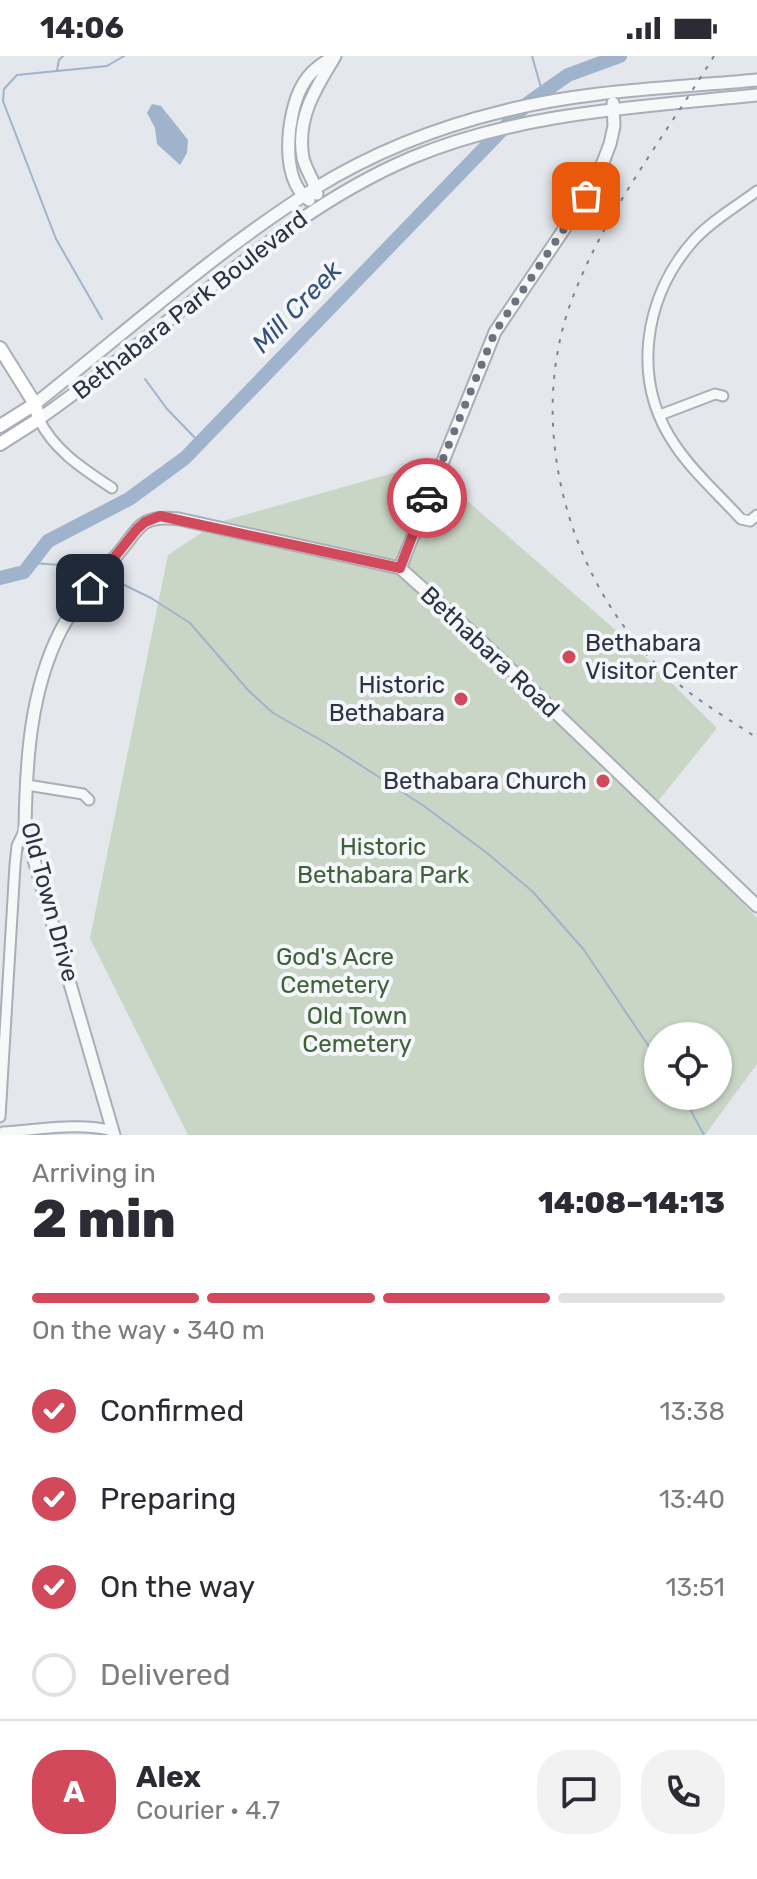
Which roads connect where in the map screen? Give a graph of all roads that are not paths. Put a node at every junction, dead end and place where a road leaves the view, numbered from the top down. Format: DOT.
graph roads {
  1 [pos="335,56"];
  2 [pos="757,80"];
  3 [pos="612,94"];
  4 [pos="757,95"];
  5 [pos="613,109"];
  6 [pos="316,188"];
  7 [pos="757,191"];
  8 [pos="303,196"];
  9 [pos="318,206"];
  10 [pos="0,348"];
  11 [pos="723,396"];
  12 [pos="35,404"];
  13 [pos="660,415"];
  14 [pos="39,419"];
  15 [pos="0,426"];
  16 [pos="0,444"];
  17 [pos="112,488"];
  18 [pos="757,515"];
  19 [pos="160,516"];
  20 [pos="400,568"];
  21 [pos="27,785"];
  22 [pos="89,800"];
  23 [pos="25,829"];
  24 [pos="757,906"];
  25 [pos="0,1117"];
  26 [pos="114,1133"];
  27 [pos="0,1135"];
  1 -- 6 [label="street"];
  1 -- 8 [label="street"];
  2 -- 3 [label="street, Bethabara Park Boulevard"];
  3 -- 5 [label="street"];
  3 -- 6 [label="street, Bethabara Park Boulevard"];
  4 -- 5 [label="street, Bethabara Park Boulevard"];
  5 -- 9 [label="street, Bethabara Park Boulevard"];
  5 -- 20 [label="street"];
  6 -- 8 [label="street, Bethabara Park Boulevard"];
  6 -- 9 [label="street"];
  7 -- 13 [label="street"];
  8 -- 9 [label="street"];
  8 -- 12 [label="street, Bethabara Park Boulevard"];
  9 -- 14 [label="street, Bethabara Park Boulevard"];
  10 -- 12 [label="main road"];
  11 -- 13 [label="street"];
  12 -- 14 [label="main road"];
  12 -- 15 [label="main road, Bethabara Park Boulevard"];
  13 -- 18 [label="street"];
  14 -- 16 [label="main road, Bethabara Park Boulevard"];
  14 -- 17 [label="street"];
  19 -- 20 [label="street, Bethabara Road"];
  19 -- 21 [label="street, Old Town Drive"];
  20 -- 24 [label="street, Bethabara Road"];
  21 -- 22 [label="street"];
  21 -- 23 [label="street, Old Town Drive"];
  23 -- 25 [label="street"];
  23 -- 26 [label="street, Old Town Drive"];
  26 -- 27 [label="street"];
}
